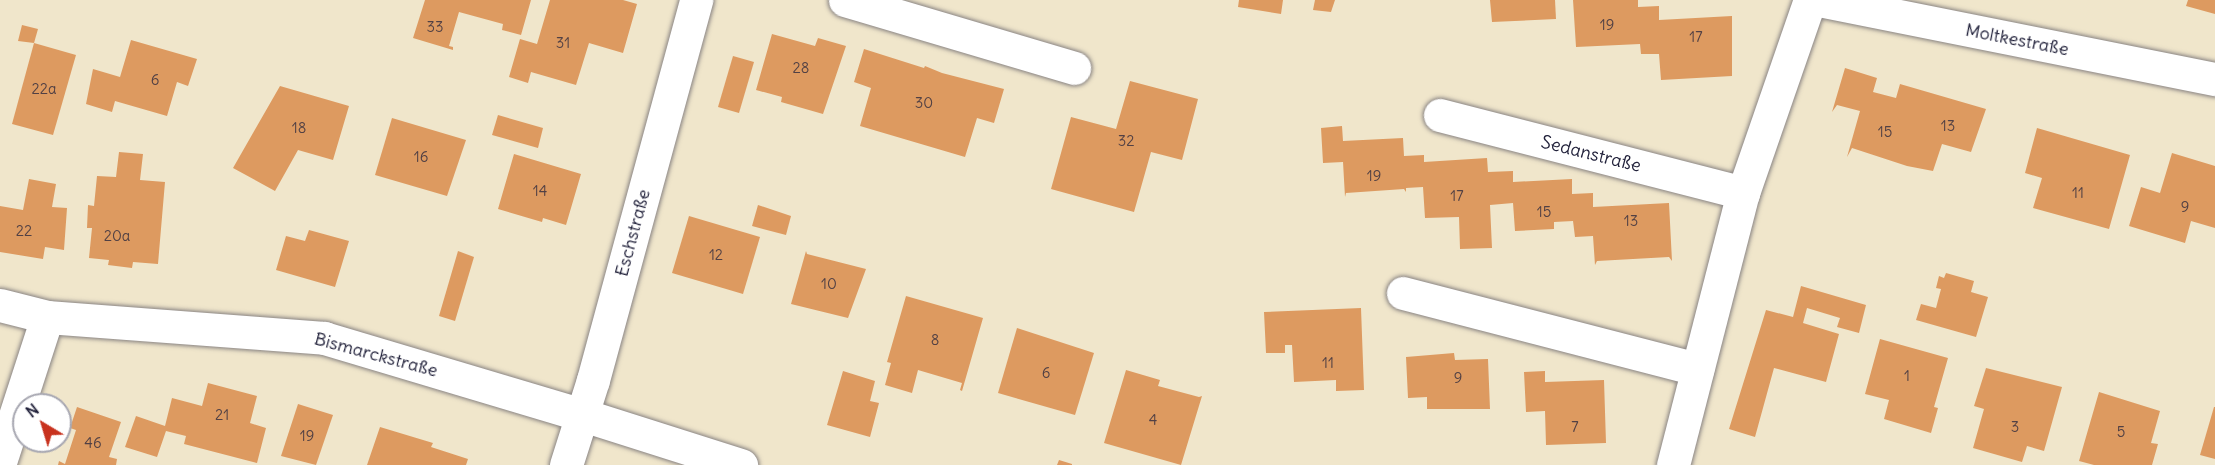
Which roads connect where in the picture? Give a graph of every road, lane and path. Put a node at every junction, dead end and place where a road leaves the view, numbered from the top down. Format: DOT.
graph roads {
  1 [pos="696,0"];
  2 [pos="845,0"];
  3 [pos="1810,0"];
  4 [pos="1819,0"];
  5 [pos="1074,68"];
  6 [pos="2215,79"];
  7 [pos="1440,115"];
  8 [pos="1743,193"];
  9 [pos="1403,293"];
  10 [pos="0,305"];
  11 [pos="47,317"];
  12 [pos="1697,369"];
  13 [pos="583,414"];
  14 [pos="0,462"];
  15 [pos="566,465"];
  16 [pos="741,465"];
  17 [pos="1673,465"];
  1 -- 13 [label="street, Eschstraße"];
  2 -- 5 [label="street"];
  3 -- 8 [label="street"];
  4 -- 6 [label="street, Moltkestraße"];
  7 -- 8 [label="street, Sedanstraße"];
  8 -- 12 [label="street"];
  9 -- 12 [label="street"];
  10 -- 11 [label="street, Bismarckstraße"];
  11 -- 13 [label="street, Bismarckstraße"];
  11 -- 14 [label="street"];
  12 -- 17 [label="street"];
  13 -- 15 [label="street, Eschstraße"];
  13 -- 16 [label="street, Bismarckstraße"];
}
